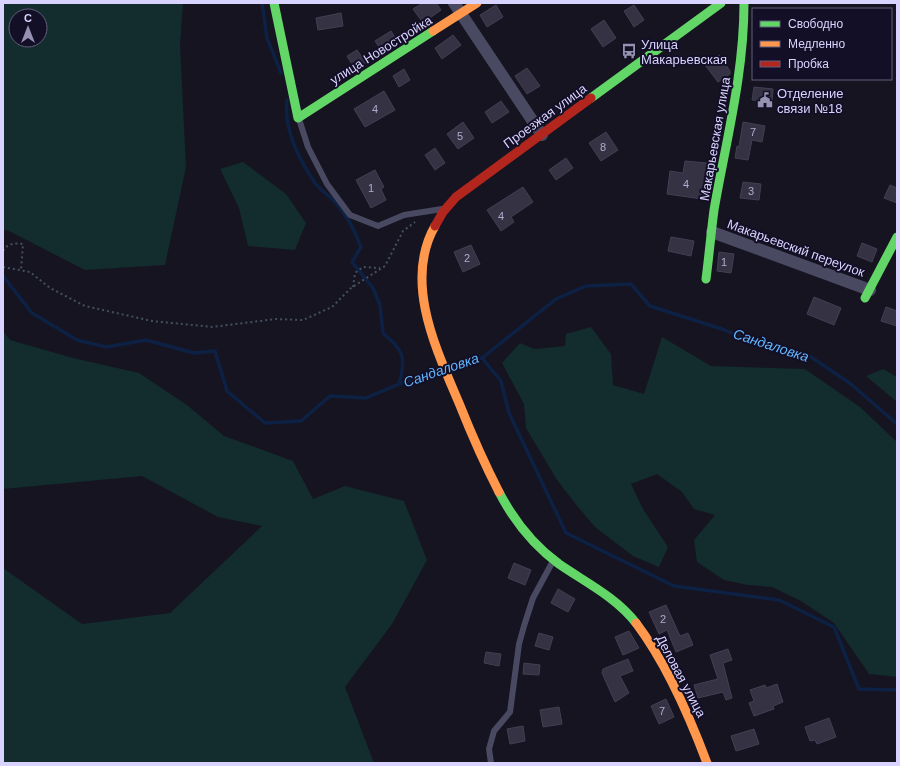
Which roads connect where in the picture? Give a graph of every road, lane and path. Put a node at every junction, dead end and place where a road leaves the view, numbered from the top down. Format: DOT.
graph roads {
  1 [pos="274,3"];
  2 [pos="454,3"];
  3 [pos="477,3"];
  4 [pos="721,3"];
  5 [pos="744,3"];
  6 [pos="461,14"];
  7 [pos="298,118"];
  8 [pos="542,135"];
  9 [pos="444,209"];
  10 [pos="420,219"];
  11 [pos="712,232"];
  12 [pos="897,237"];
  13 [pos="3,251"];
  14 [pos="3,267"];
  15 [pos="380,268"];
  16 [pos="22,270"];
  17 [pos="706,279"];
  18 [pos="353,287"];
  19 [pos="868,294"];
  20 [pos="454,394"];
  21 [pos="553,561"];
  22 [pos="491,763"];
  23 [pos="707,763"];
  1 -- 7 [label="street"];
  2 -- 6 [label="street"];
  3 -- 6 [label="street, улица Новостройка"];
  4 -- 8 [label="street, Проезжая улица"];
  5 -- 11 [label="street, Макарьевская улица"];
  6 -- 7 [label="street, улица Новостройка"];
  6 -- 8 [label="street"];
  7 -- 9 [label="lane"];
  8 -- 9 [label="street, Проезжая улица"];
  9 -- 20 [label="street, Проезжая улица"];
  10 -- 15 [label="path"];
  11 -- 17 [label="street, Макарьевская улица"];
  11 -- 19 [label="street, Макарьевский переулок"];
  12 -- 19 [label="street"];
  13 -- 16 [label="path"];
  14 -- 16 [label="path"];
  15 -- 18 [label="path"];
  15 -- 18 [label="path"];
  16 -- 18 [label="path"];
  20 -- 21 [label="street, Деловая улица"];
  21 -- 22 [label="lane"];
  21 -- 23 [label="street, Деловая улица"];
}
